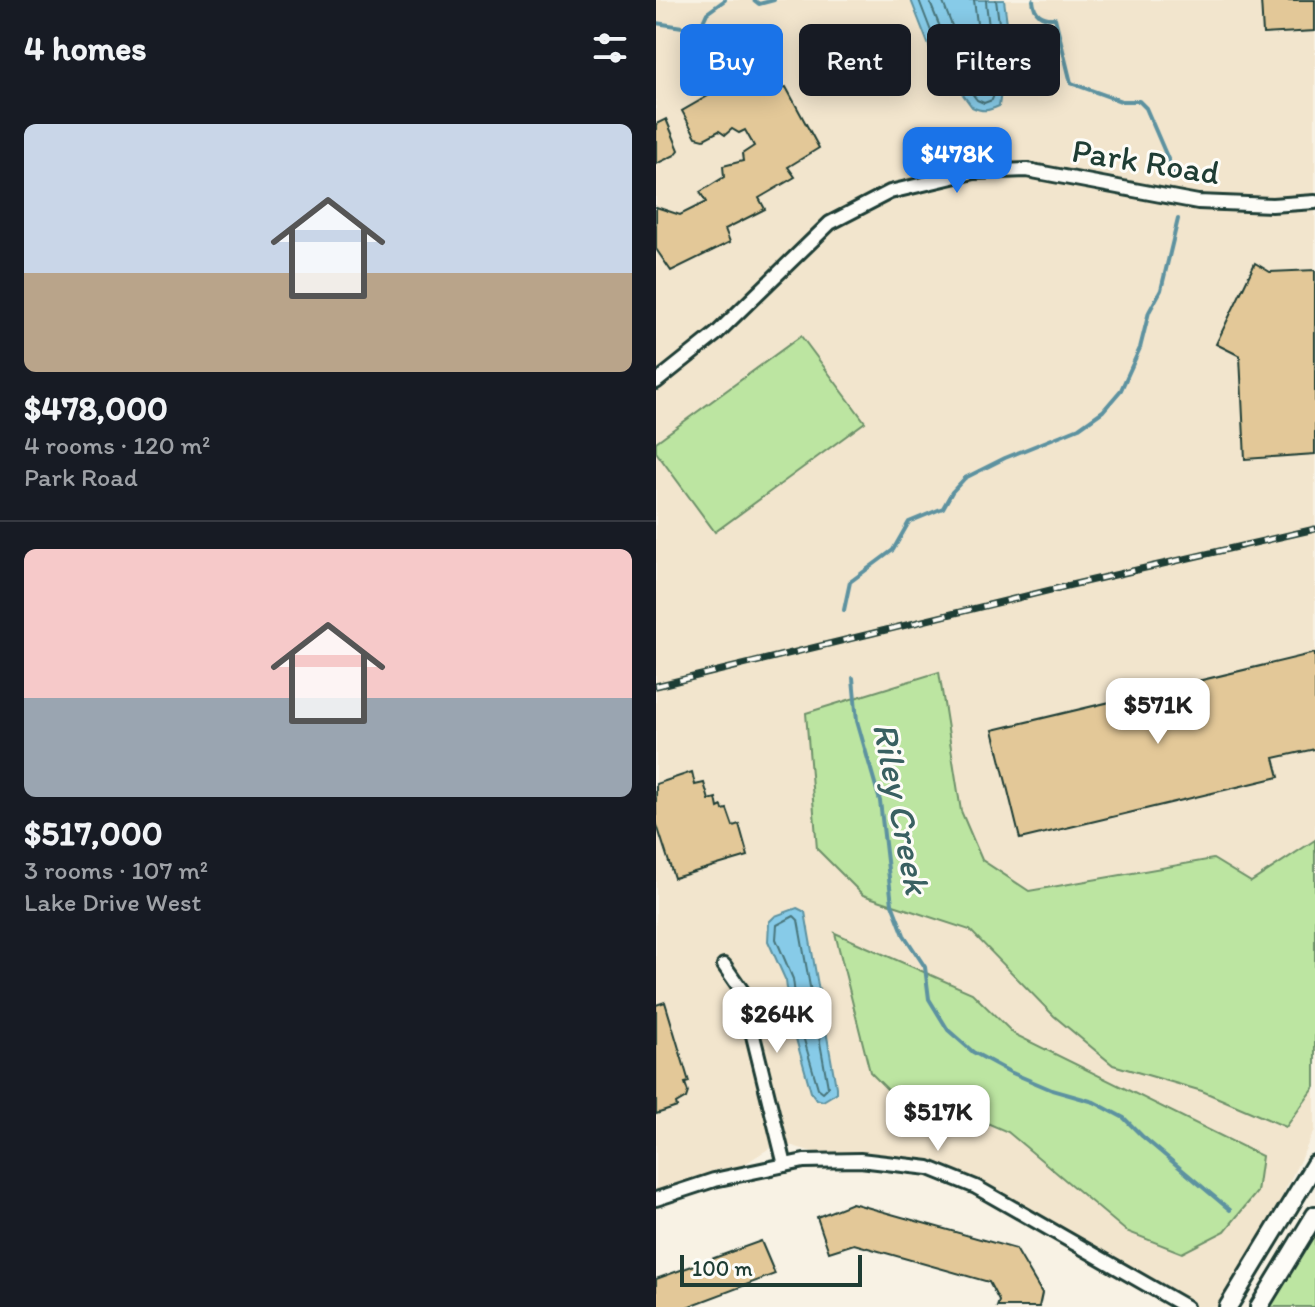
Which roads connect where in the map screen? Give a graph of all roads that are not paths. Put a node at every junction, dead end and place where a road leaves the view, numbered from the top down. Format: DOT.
graph roads {
  1 [pos="1315,202"];
  2 [pos="656,382"];
  3 [pos="724,965"];
  4 [pos="1315,1164"];
  5 [pos="785,1165"];
  6 [pos="656,1199"];
  7 [pos="1315,1215"];
  8 [pos="1186,1307"];
  9 [pos="1228,1307"];
  10 [pos="1259,1307"];
  1 -- 2 [label="street, Park Road"];
  3 -- 5 [label="street"];
  4 -- 9 [label="main road"];
  5 -- 6 [label="street"];
  5 -- 8 [label="street"];
  7 -- 10 [label="main road"];
}
